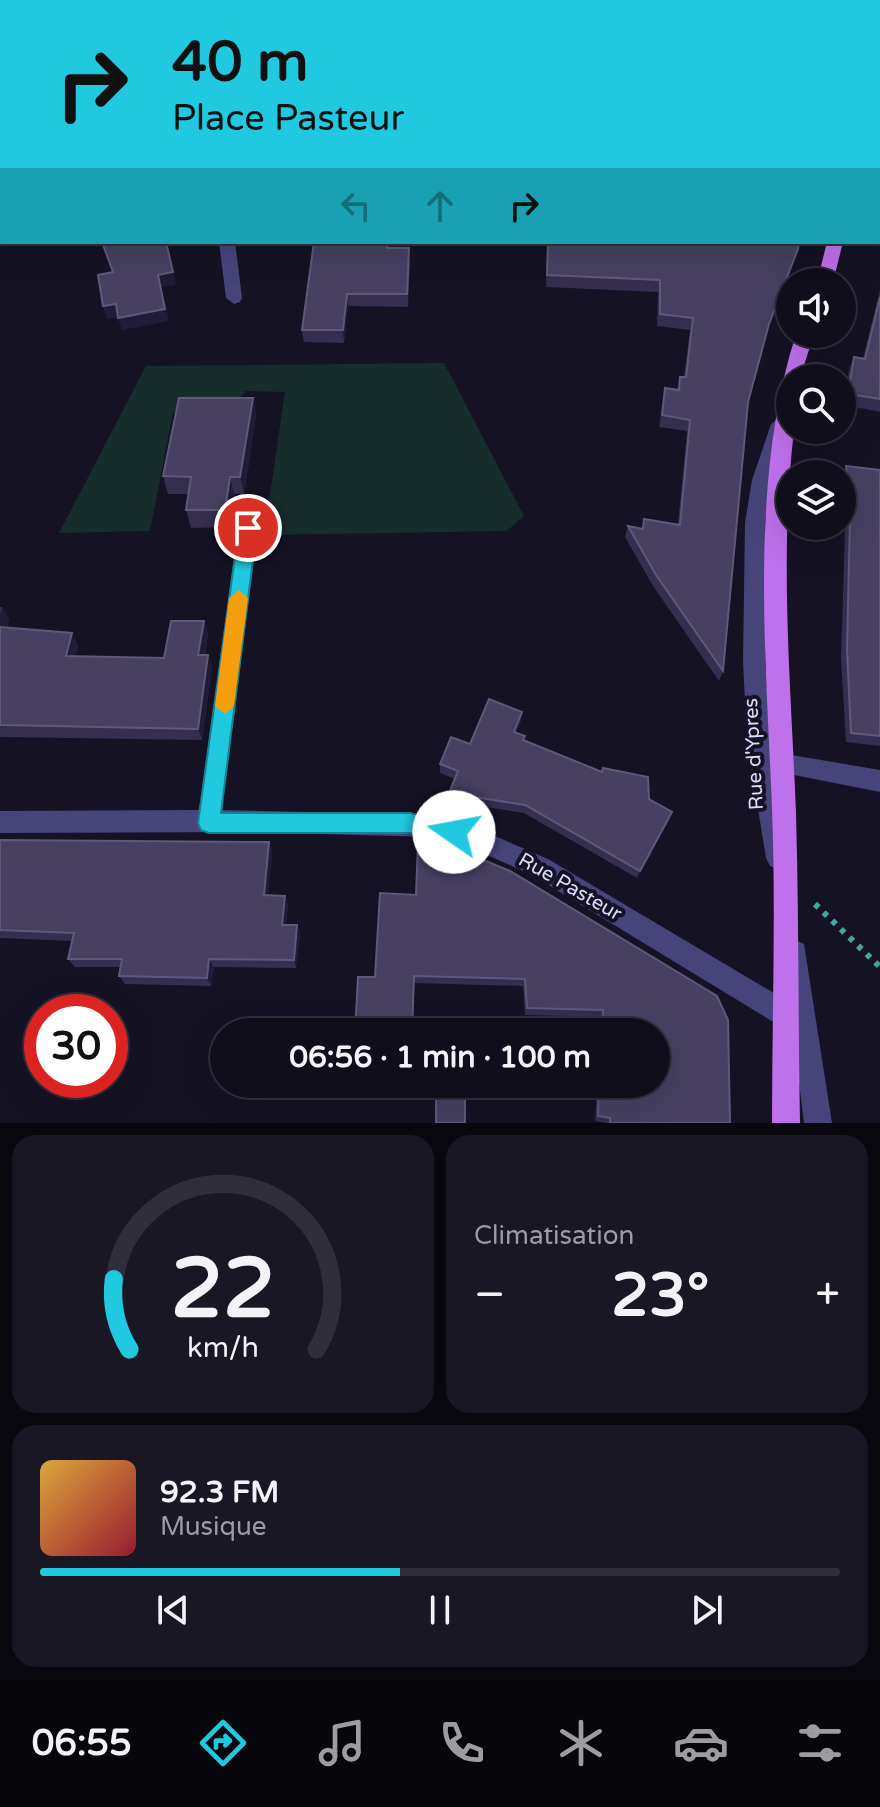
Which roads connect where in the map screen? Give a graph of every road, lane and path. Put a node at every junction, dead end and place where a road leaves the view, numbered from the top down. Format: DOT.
graph roads {
  1 [pos="227,244"];
  2 [pos="834,244"];
  3 [pos="828,268"];
  4 [pos="234,298"];
  5 [pos="776,438"];
  6 [pos="785,444"];
  7 [pos="248,528"];
  8 [pos="780,763"];
  9 [pos="880,781"];
  10 [pos="0,822"];
  11 [pos="209,823"];
  12 [pos="783,883"];
  13 [pos="880,967"];
  14 [pos="784,1014"];
  15 [pos="786,1123"];
  16 [pos="818,1123"];
  1 -- 4 [label="street"];
  2 -- 3 [label="main road"];
  5 -- 12 [label="street"];
  6 -- 8 [label="main road, Rue d'Ypres"];
  7 -- 11 [label="street"];
  8 -- 9 [label="street"];
  8 -- 12 [label="main road, Rue d'Ypres"];
  10 -- 11 [label="street, Rue Pasteur"];
  11 -- 14 [label="street, Rue Pasteur"];
  12 -- 13 [label="path"];
  12 -- 14 [label="main road, Rue d'Ypres"];
  12 -- 16 [label="street"];
  14 -- 15 [label="main road, Rue d'Ypres"];
}
